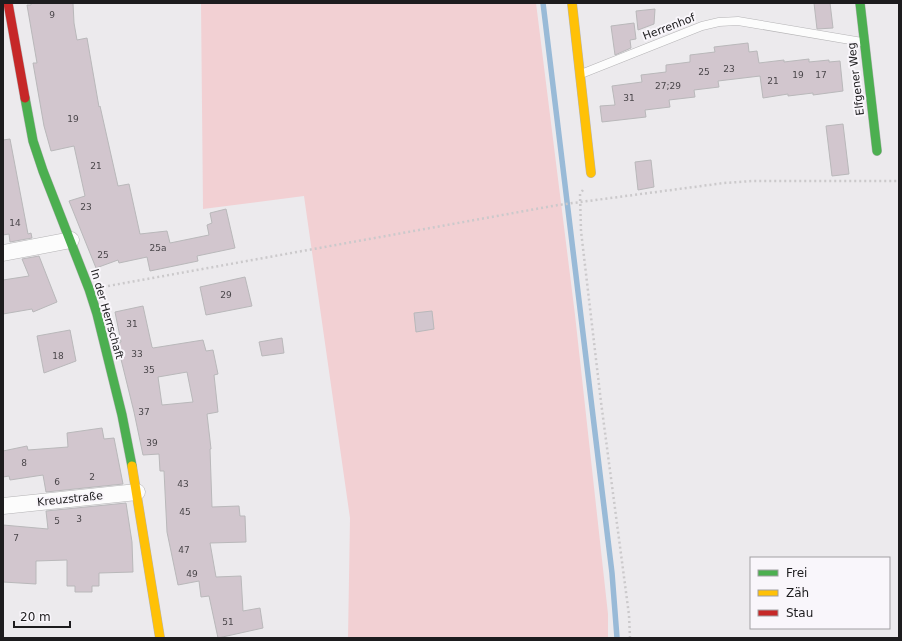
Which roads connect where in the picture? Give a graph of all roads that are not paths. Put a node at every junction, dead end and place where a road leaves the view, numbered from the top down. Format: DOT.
graph roads {
  1 [pos="8,3"];
  2 [pos="572,3"];
  3 [pos="860,3"];
  4 [pos="864,42"];
  5 [pos="580,74"];
  6 [pos="877,151"];
  7 [pos="591,173"];
  8 [pos="71,240"];
  9 [pos="3,254"];
  10 [pos="137,492"];
  11 [pos="3,506"];
  12 [pos="160,638"];
  1 -- 8 [label="street, In der Herrschaft"];
  2 -- 5 [label="street"];
  3 -- 4 [label="street, Elfgener Weg"];
  4 -- 5 [label="lane, Herrenhof"];
  4 -- 6 [label="street, Elfgener Weg"];
  5 -- 7 [label="street"];
  8 -- 9 [label="street"];
  8 -- 10 [label="street, In der Herrschaft"];
  10 -- 11 [label="street, Kreuzstraße"];
  10 -- 12 [label="street, In der Herrschaft"];
}
